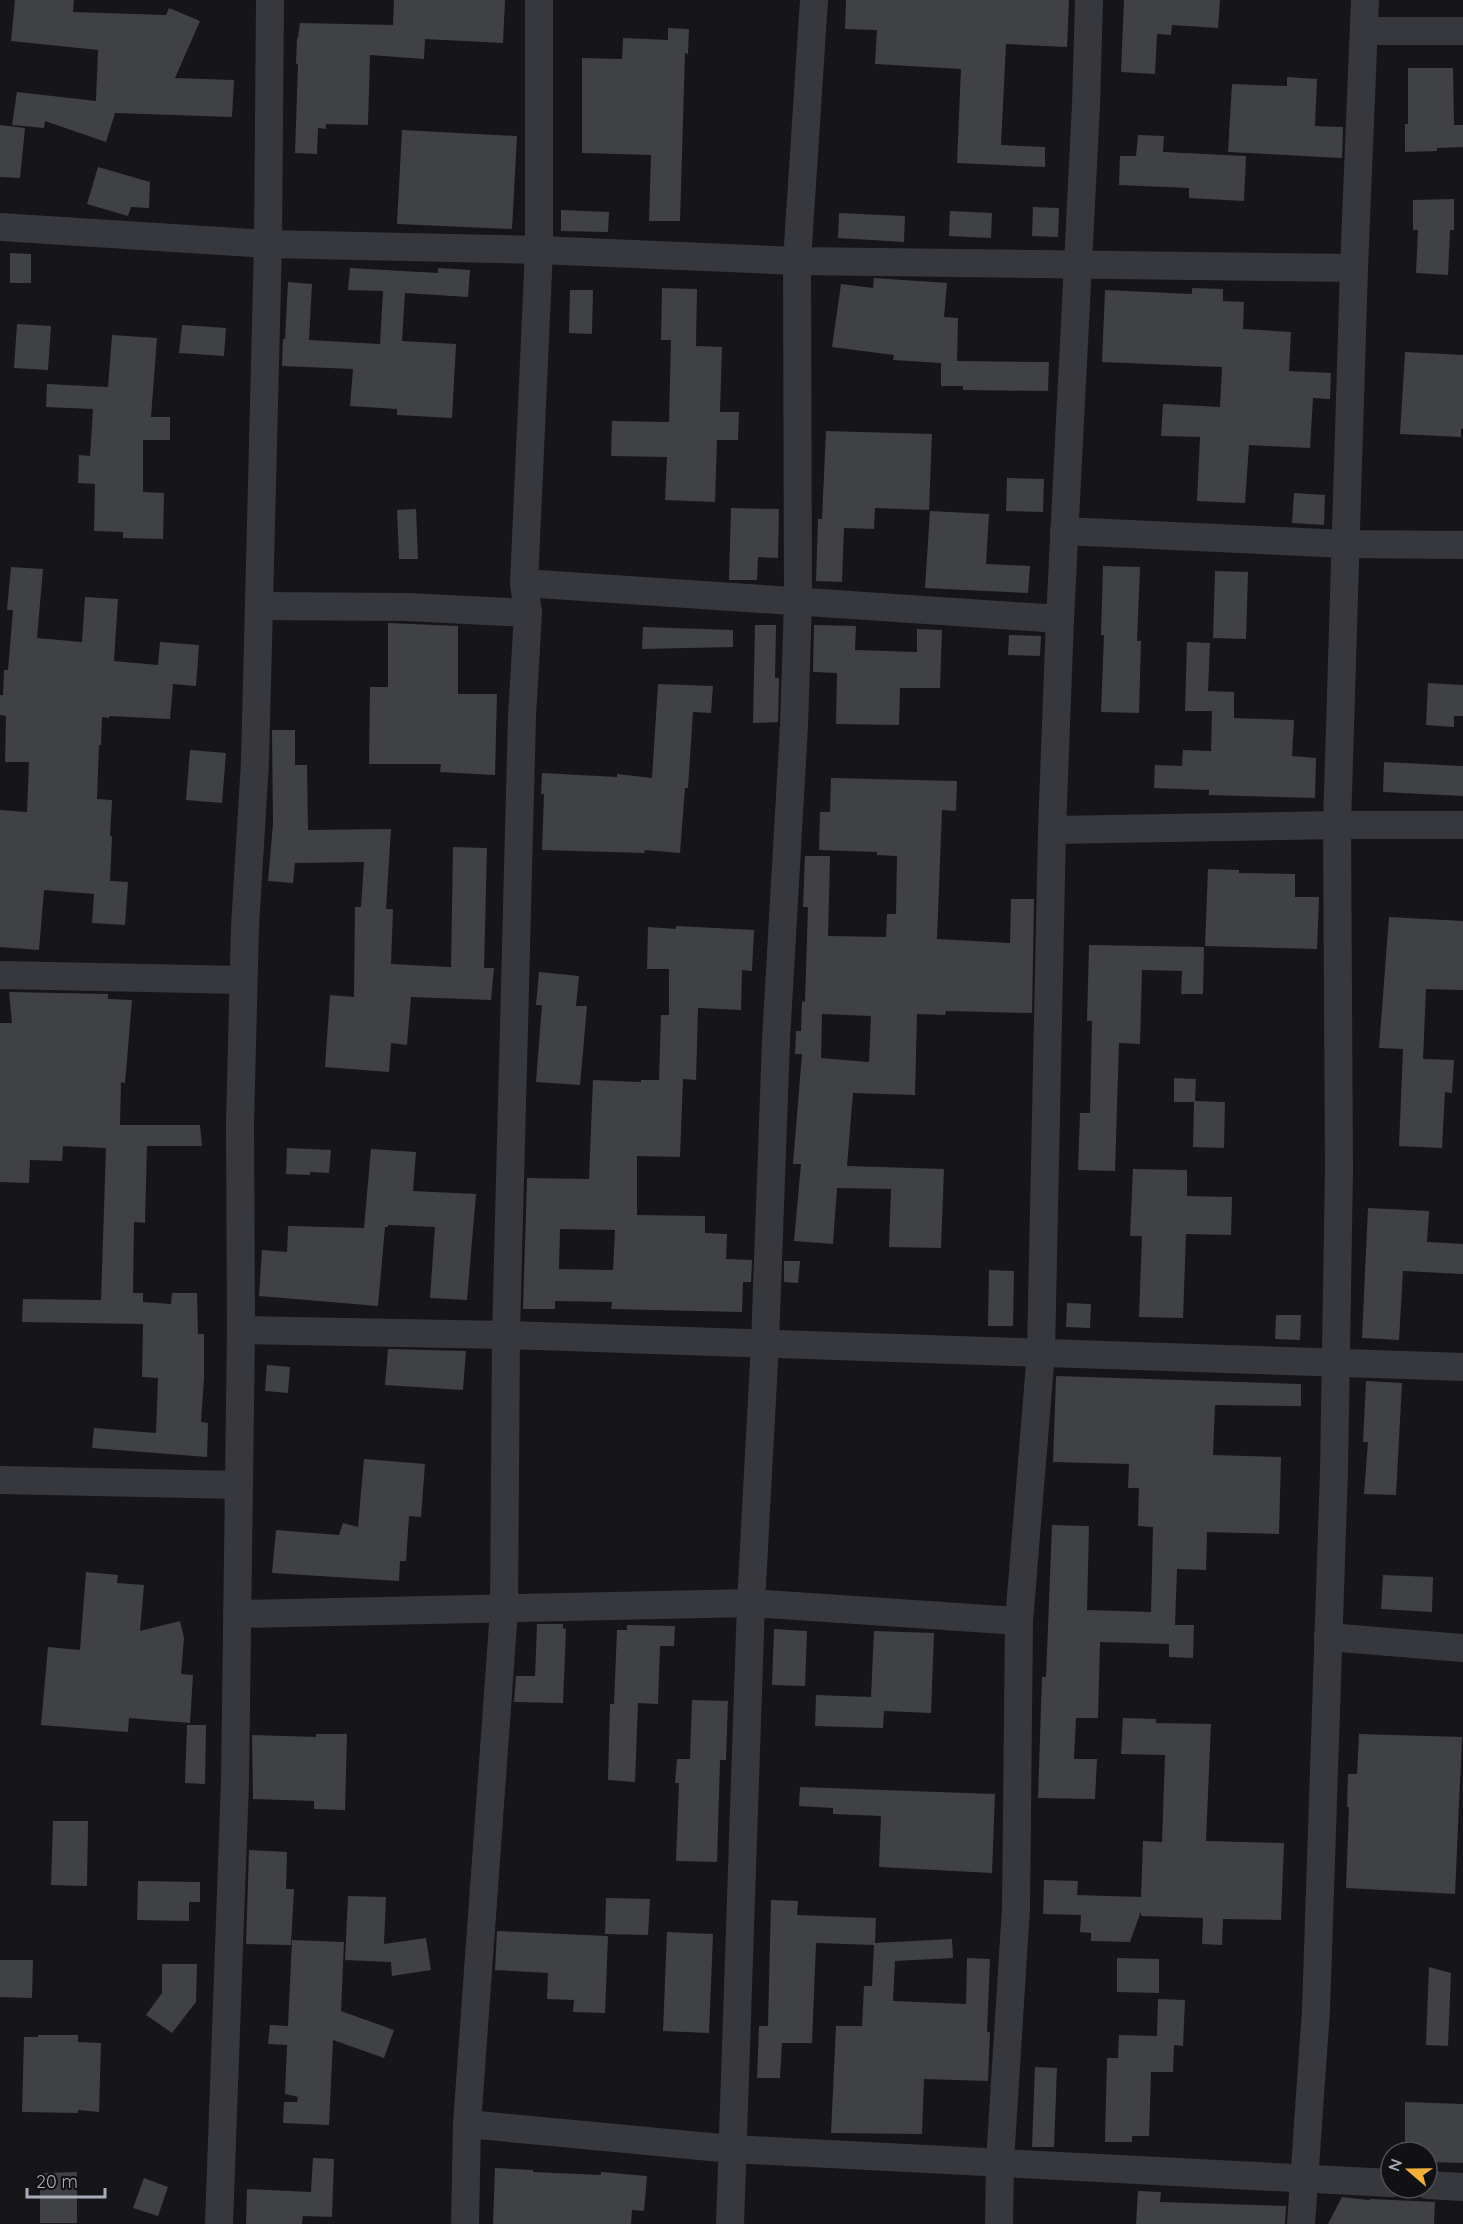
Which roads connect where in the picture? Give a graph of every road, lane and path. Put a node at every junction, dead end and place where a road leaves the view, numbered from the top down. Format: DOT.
graph roads {
  1 [pos="270,0"];
  2 [pos="539,0"];
  3 [pos="814,0"];
  4 [pos="1089,0"];
  5 [pos="1365,0"];
  6 [pos="1364,31"];
  7 [pos="1463,31"];
  8 [pos="0,227"];
  9 [pos="268,244"];
  10 [pos="539,250"];
  11 [pos="797,261"];
  12 [pos="1077,264"];
  13 [pos="1354,268"];
  14 [pos="1064,531"];
  15 [pos="1346,544"];
  16 [pos="1463,545"];
  17 [pos="524,583"];
  18 [pos="798,601"];
  19 [pos="259,606"];
  20 [pos="528,613"];
  21 [pos="1060,619"];
  22 [pos="1337,825"];
  23 [pos="1463,825"];
  24 [pos="1052,830"];
  25 [pos="0,975"];
  26 [pos="243,980"];
  27 [pos="241,1330"];
  28 [pos="506,1335"];
  29 [pos="765,1343"];
  30 [pos="1041,1352"];
  31 [pos="1336,1362"];
  32 [pos="1463,1367"];
  33 [pos="0,1480"];
  34 [pos="239,1485"];
  35 [pos="751,1603"];
  36 [pos="504,1610"];
  37 [pos="237,1614"];
  38 [pos="1019,1621"];
  39 [pos="1328,1637"];
  40 [pos="1463,1648"];
  41 [pos="467,2124"];
  42 [pos="732,2149"];
  43 [pos="1000,2161"];
  44 [pos="1304,2178"];
  45 [pos="1379,2182"];
  46 [pos="1439,2186"];
  47 [pos="1463,2187"];
  48 [pos="219,2224"];
  49 [pos="465,2224"];
  50 [pos="730,2224"];
  51 [pos="999,2224"];
  52 [pos="1301,2224"];
  1 -- 9 [label="street"];
  2 -- 10 [label="street"];
  3 -- 11 [label="street"];
  4 -- 12 [label="street"];
  5 -- 6 [label="street"];
  6 -- 7 [label="street"];
  6 -- 13 [label="street"];
  8 -- 9 [label="street"];
  9 -- 10 [label="street"];
  9 -- 19 [label="street"];
  10 -- 11 [label="street"];
  10 -- 17 [label="street"];
  11 -- 12 [label="street"];
  11 -- 18 [label="street"];
  12 -- 13 [label="street"];
  12 -- 14 [label="street"];
  13 -- 15 [label="street"];
  14 -- 15 [label="street"];
  14 -- 21 [label="street"];
  15 -- 16 [label="street"];
  15 -- 22 [label="street"];
  17 -- 18 [label="street"];
  17 -- 20 [label="street"];
  18 -- 21 [label="street"];
  18 -- 29 [label="street"];
  19 -- 20 [label="street"];
  19 -- 26 [label="street"];
  20 -- 28 [label="street"];
  21 -- 24 [label="street"];
  22 -- 23 [label="street"];
  22 -- 24 [label="street"];
  22 -- 31 [label="street"];
  24 -- 30 [label="street"];
  25 -- 26 [label="street"];
  26 -- 27 [label="street"];
  27 -- 28 [label="street"];
  27 -- 34 [label="street"];
  28 -- 29 [label="street"];
  28 -- 36 [label="street"];
  29 -- 30 [label="street"];
  29 -- 35 [label="street"];
  30 -- 31 [label="street"];
  30 -- 38 [label="street"];
  31 -- 32 [label="street"];
  31 -- 39 [label="street"];
  33 -- 34 [label="street"];
  34 -- 37 [label="street"];
  35 -- 36 [label="street"];
  35 -- 38 [label="street"];
  35 -- 42 [label="street"];
  36 -- 37 [label="street"];
  36 -- 41 [label="street"];
  37 -- 48 [label="street"];
  38 -- 43 [label="street"];
  39 -- 40 [label="street"];
  39 -- 44 [label="street"];
  41 -- 42 [label="street"];
  41 -- 49 [label="street"];
  42 -- 43 [label="street"];
  42 -- 50 [label="street"];
  43 -- 44 [label="street"];
  43 -- 51 [label="street"];
  44 -- 45 [label="street"];
  44 -- 52 [label="street"];
  46 -- 47 [label="street"];
}
